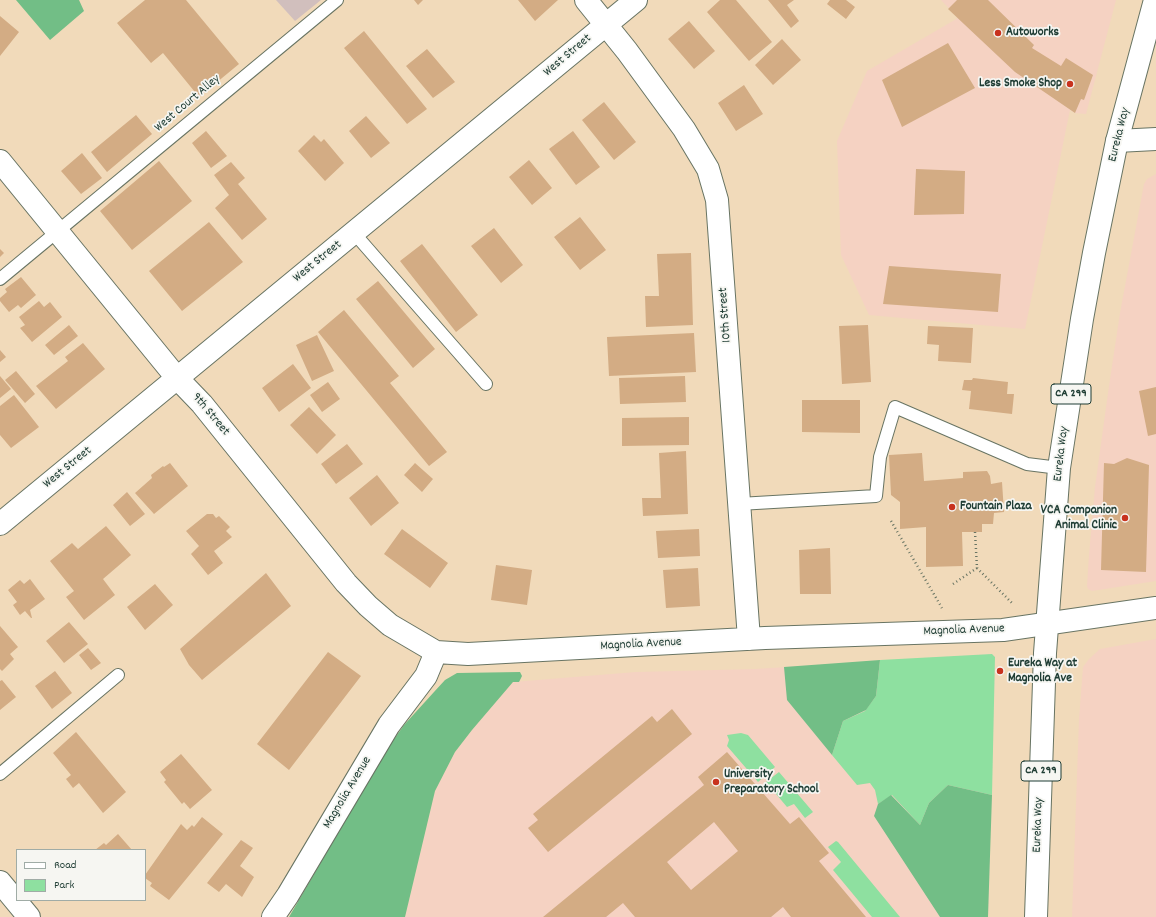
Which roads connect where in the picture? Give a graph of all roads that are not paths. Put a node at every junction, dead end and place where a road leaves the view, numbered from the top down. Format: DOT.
graph roads {
  1 [pos="337,0"];
  2 [pos="586,0"];
  3 [pos="636,0"];
  4 [pos="1155,0"];
  5 [pos="605,25"];
  6 [pos="1156,139"];
  7 [pos="1117,141"];
  8 [pos="0,160"];
  9 [pos="58,231"];
  10 [pos="354,232"];
  11 [pos="0,279"];
  12 [pos="177,378"];
  13 [pos="486,384"];
  14 [pos="1060,468"];
  15 [pos="740,504"];
  16 [pos="0,524"];
  17 [pos="1156,608"];
  18 [pos="1047,624"];
  19 [pos="749,640"];
  20 [pos="436,652"];
  21 [pos="118,675"];
  22 [pos="0,774"];
  23 [pos="0,882"];
  24 [pos="28,917"];
  25 [pos="273,917"];
  26 [pos="1036,917"];
  1 -- 9 [label="lane, West Court Alley"];
  2 -- 5 [label="main road, 10th Street"];
  3 -- 5 [label="main road, West Street"];
  4 -- 7 [label="main road, Eureka Way / CA 299"];
  5 -- 10 [label="main road, West Street"];
  5 -- 15 [label="main road, 10th Street"];
  6 -- 7 [label="main road"];
  7 -- 14 [label="main road, Eureka Way / CA 299"];
  8 -- 9 [label="main road, 9th Street"];
  9 -- 11 [label="lane, West Court Alley"];
  9 -- 12 [label="main road, 9th Street"];
  10 -- 12 [label="main road, West Street"];
  10 -- 13 [label="lane"];
  12 -- 16 [label="main road, West Street"];
  12 -- 20 [label="main road, 9th Street"];
  14 -- 15 [label="lane"];
  14 -- 18 [label="main road, Eureka Way / CA 299"];
  15 -- 19 [label="main road, 10th Street"];
  17 -- 18 [label="main road, Magnolia Avenue"];
  18 -- 19 [label="main road, Magnolia Avenue"];
  18 -- 26 [label="main road, Eureka Way / CA 299"];
  19 -- 20 [label="main road, Magnolia Avenue"];
  20 -- 25 [label="main road, Magnolia Avenue"];
  21 -- 22 [label="lane"];
  23 -- 24 [label="main road"];
}
